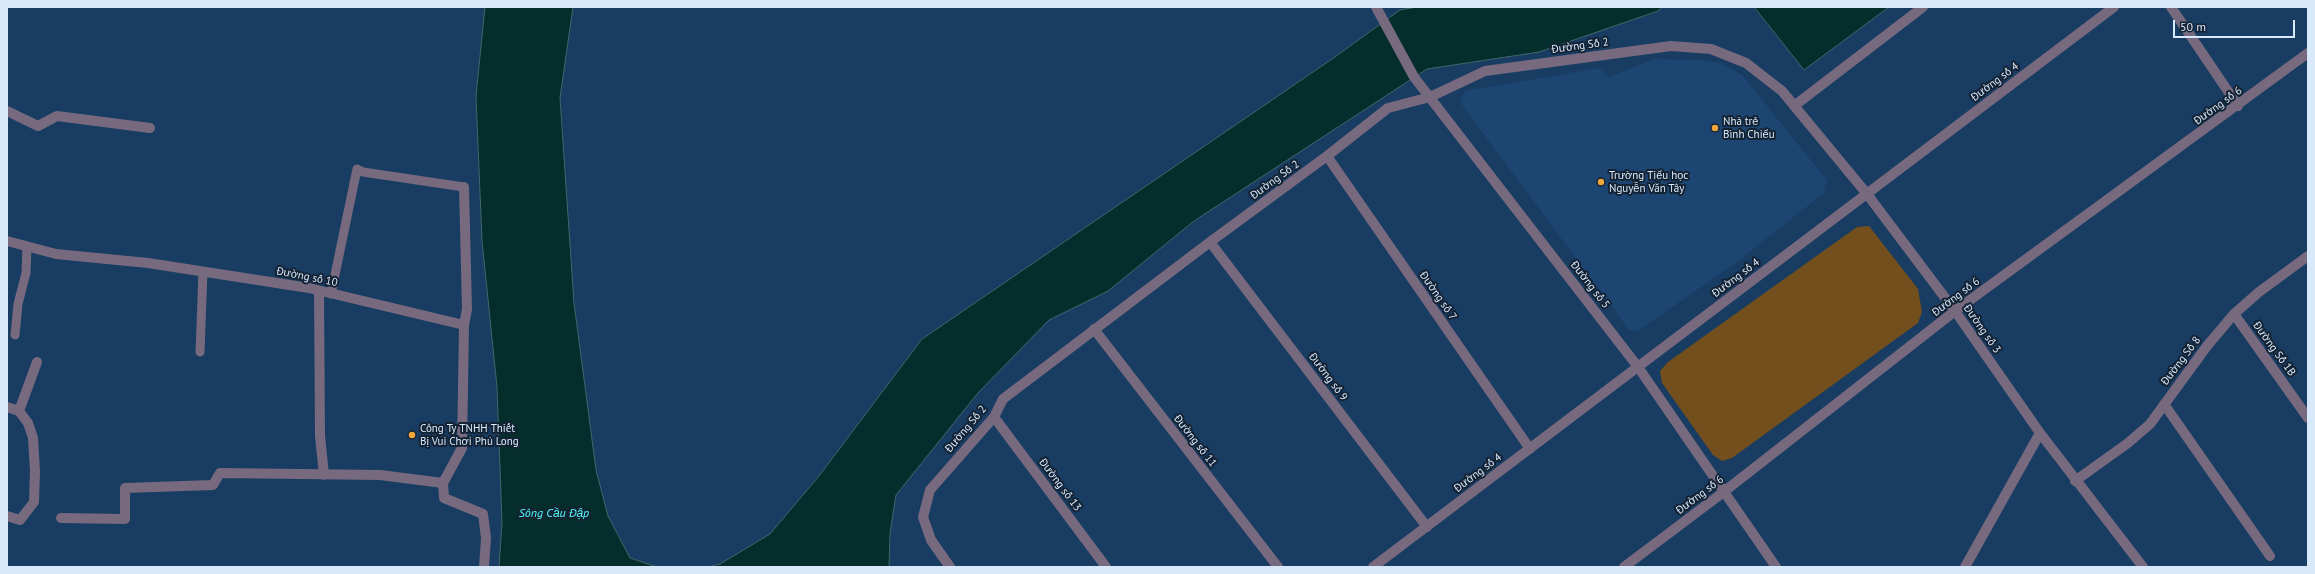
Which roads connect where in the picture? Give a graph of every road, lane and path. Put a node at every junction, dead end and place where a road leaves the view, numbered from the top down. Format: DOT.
graph roads {
  1 [pos="1922,7"];
  2 [pos="2114,7"];
  3 [pos="2171,7"];
  4 [pos="1377,9"];
  5 [pos="2308,53"];
  6 [pos="1782,91"];
  7 [pos="1430,97"];
  8 [pos="1794,106"];
  9 [pos="2238,106"];
  10 [pos="7,111"];
  11 [pos="150,128"];
  12 [pos="1327,156"];
  13 [pos="464,187"];
  14 [pos="1867,194"];
  15 [pos="7,241"];
  16 [pos="1210,242"];
  17 [pos="27,246"];
  18 [pos="2308,256"];
  19 [pos="203,272"];
  20 [pos="318,291"];
  21 [pos="331,294"];
  22 [pos="1955,312"];
  23 [pos="2234,314"];
  24 [pos="464,325"];
  25 [pos="1094,329"];
  26 [pos="15,335"];
  27 [pos="200,352"];
  28 [pos="37,362"];
  29 [pos="1638,367"];
  30 [pos="2164,404"];
  31 [pos="7,407"];
  32 [pos="19,411"];
  33 [pos="994,417"];
  34 [pos="2308,418"];
  35 [pos="2040,433"];
  36 [pos="1530,450"];
  37 [pos="324,475"];
  38 [pos="2075,481"];
  39 [pos="443,483"];
  40 [pos="1726,491"];
  41 [pos="7,516"];
  42 [pos="61,518"];
  43 [pos="1427,527"];
  44 [pos="2270,556"];
  45 [pos="484,567"];
  46 [pos="948,567"];
  47 [pos="1106,567"];
  48 [pos="1278,567"];
  49 [pos="1373,567"];
  50 [pos="1624,567"];
  51 [pos="1776,567"];
  52 [pos="1964,567"];
  53 [pos="2142,567"];
  1 -- 8 [label="street"];
  2 -- 14 [label="street, Đường số 4"];
  3 -- 9 [label="street"];
  4 -- 7 [label="street, Đường số 5"];
  5 -- 9 [label="street, Đường số 6"];
  6 -- 7 [label="street, Đường Số 2"];
  6 -- 8 [label="street, Đường số 3"];
  7 -- 12 [label="street, Đường Số 2"];
  7 -- 29 [label="street, Đường số 5"];
  8 -- 14 [label="street, Đường số 3"];
  9 -- 22 [label="street, Đường số 6"];
  10 -- 11 [label="street"];
  12 -- 16 [label="street, Đường Số 2"];
  12 -- 36 [label="street, Đường số 7"];
  13 -- 21 [label="lane"];
  13 -- 24 [label="street"];
  14 -- 22 [label="street, Đường số 3"];
  14 -- 29 [label="street, Đường số 4"];
  15 -- 17 [label="street, Đường số 10"];
  16 -- 25 [label="street, Đường Số 2"];
  16 -- 43 [label="street, Đường số 9"];
  17 -- 19 [label="street, Đường số 10"];
  17 -- 26 [label="lane"];
  18 -- 23 [label="street, Đường Số 8"];
  19 -- 20 [label="street, Đường số 10"];
  19 -- 27 [label="lane"];
  20 -- 21 [label="street, Đường số 10"];
  20 -- 37 [label="street"];
  21 -- 24 [label="street, Đường số 10"];
  22 -- 35 [label="street, Đường số 3"];
  22 -- 40 [label="street, Đường số 6"];
  23 -- 30 [label="street, Đường Số 8"];
  23 -- 34 [label="street, Đường Số 1B"];
  24 -- 39 [label="street"];
  25 -- 33 [label="street, Đường Số 2"];
  25 -- 48 [label="street, Đường số 11"];
  28 -- 32 [label="street"];
  29 -- 36 [label="street, Đường số 4"];
  29 -- 40 [label="street, Đường số 5"];
  30 -- 38 [label="street, Đường Số 8"];
  30 -- 44 [label="street"];
  31 -- 32 [label="street"];
  32 -- 41 [label="street"];
  33 -- 46 [label="street, Đường Số 2"];
  33 -- 47 [label="street, Đường số 13"];
  35 -- 38 [label="street, Đường số 3"];
  35 -- 52 [label="street"];
  36 -- 43 [label="street, Đường số 4"];
  37 -- 39 [label="street"];
  37 -- 42 [label="street"];
  38 -- 53 [label="street, Đường số 3"];
  39 -- 45 [label="street"];
  40 -- 50 [label="street, Đường số 6"];
  40 -- 51 [label="street, Đường số 5"];
  43 -- 49 [label="street, Đường số 4"];
}
